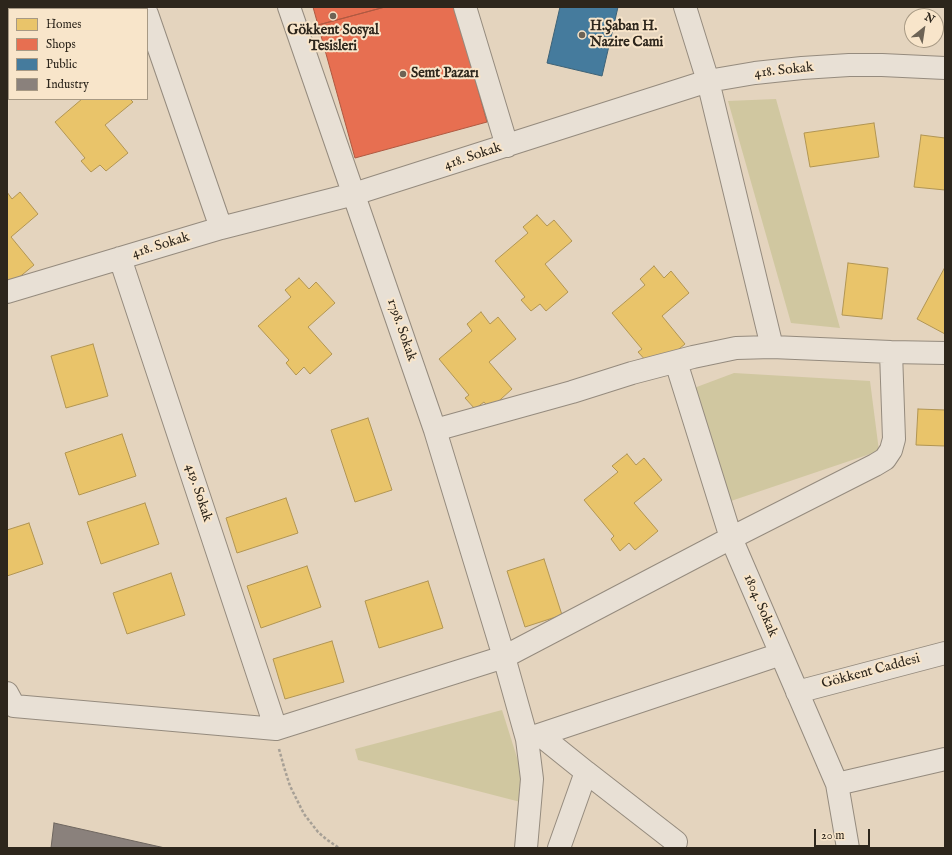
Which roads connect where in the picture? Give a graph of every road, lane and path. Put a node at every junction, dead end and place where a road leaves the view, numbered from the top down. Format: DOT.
graph roads {
  1 [pos="289,7"];
  2 [pos="465,7"];
  3 [pos="685,7"];
  4 [pos="148,17"];
  5 [pos="945,68"];
  6 [pos="708,81"];
  7 [pos="507,146"];
  8 [pos="354,194"];
  9 [pos="221,228"];
  10 [pos="120,258"];
  11 [pos="7,292"];
  12 [pos="772,347"];
  13 [pos="891,352"];
  14 [pos="945,353"];
  15 [pos="676,362"];
  16 [pos="435,430"];
  17 [pos="731,538"];
  18 [pos="945,653"];
  19 [pos="781,654"];
  20 [pos="504,657"];
  21 [pos="797,692"];
  22 [pos="7,693"];
  23 [pos="276,729"];
  24 [pos="533,737"];
  25 [pos="945,759"];
  26 [pos="586,772"];
  27 [pos="838,784"];
  28 [pos="676,842"];
  29 [pos="339,848"];
  30 [pos="526,848"];
  31 [pos="559,848"];
  32 [pos="848,848"];
  1 -- 8 [label="street, 1798. Sokak"];
  2 -- 7 [label="street"];
  3 -- 6 [label="street"];
  4 -- 9 [label="street"];
  5 -- 6 [label="street, 418. Sokak"];
  6 -- 7 [label="street, 418. Sokak"];
  6 -- 12 [label="street"];
  7 -- 8 [label="street, 418. Sokak"];
  8 -- 9 [label="street, 418. Sokak"];
  8 -- 16 [label="street, 1798. Sokak"];
  9 -- 10 [label="street, 418. Sokak"];
  10 -- 11 [label="street, 418. Sokak"];
  10 -- 23 [label="street, 419. Sokak"];
  12 -- 13 [label="street"];
  12 -- 15 [label="street"];
  13 -- 14 [label="street"];
  13 -- 17 [label="street"];
  15 -- 16 [label="street"];
  15 -- 17 [label="street, 1804. Sokak"];
  16 -- 20 [label="street, 1798. Sokak"];
  17 -- 19 [label="street, 1804. Sokak"];
  17 -- 20 [label="street"];
  18 -- 21 [label="street, Gökkent Caddesi"];
  19 -- 21 [label="street, 1804. Sokak"];
  19 -- 24 [label="street"];
  20 -- 23 [label="street"];
  20 -- 24 [label="street, 1798. Sokak"];
  21 -- 27 [label="street, 1804. Sokak"];
  22 -- 23 [label="street"];
  23 -- 29 [label="path"];
  24 -- 26 [label="street"];
  24 -- 30 [label="street, 1798. Sokak"];
  25 -- 27 [label="street"];
  26 -- 28 [label="street"];
  26 -- 31 [label="street"];
  27 -- 32 [label="street, 1804. Sokak"];
}
